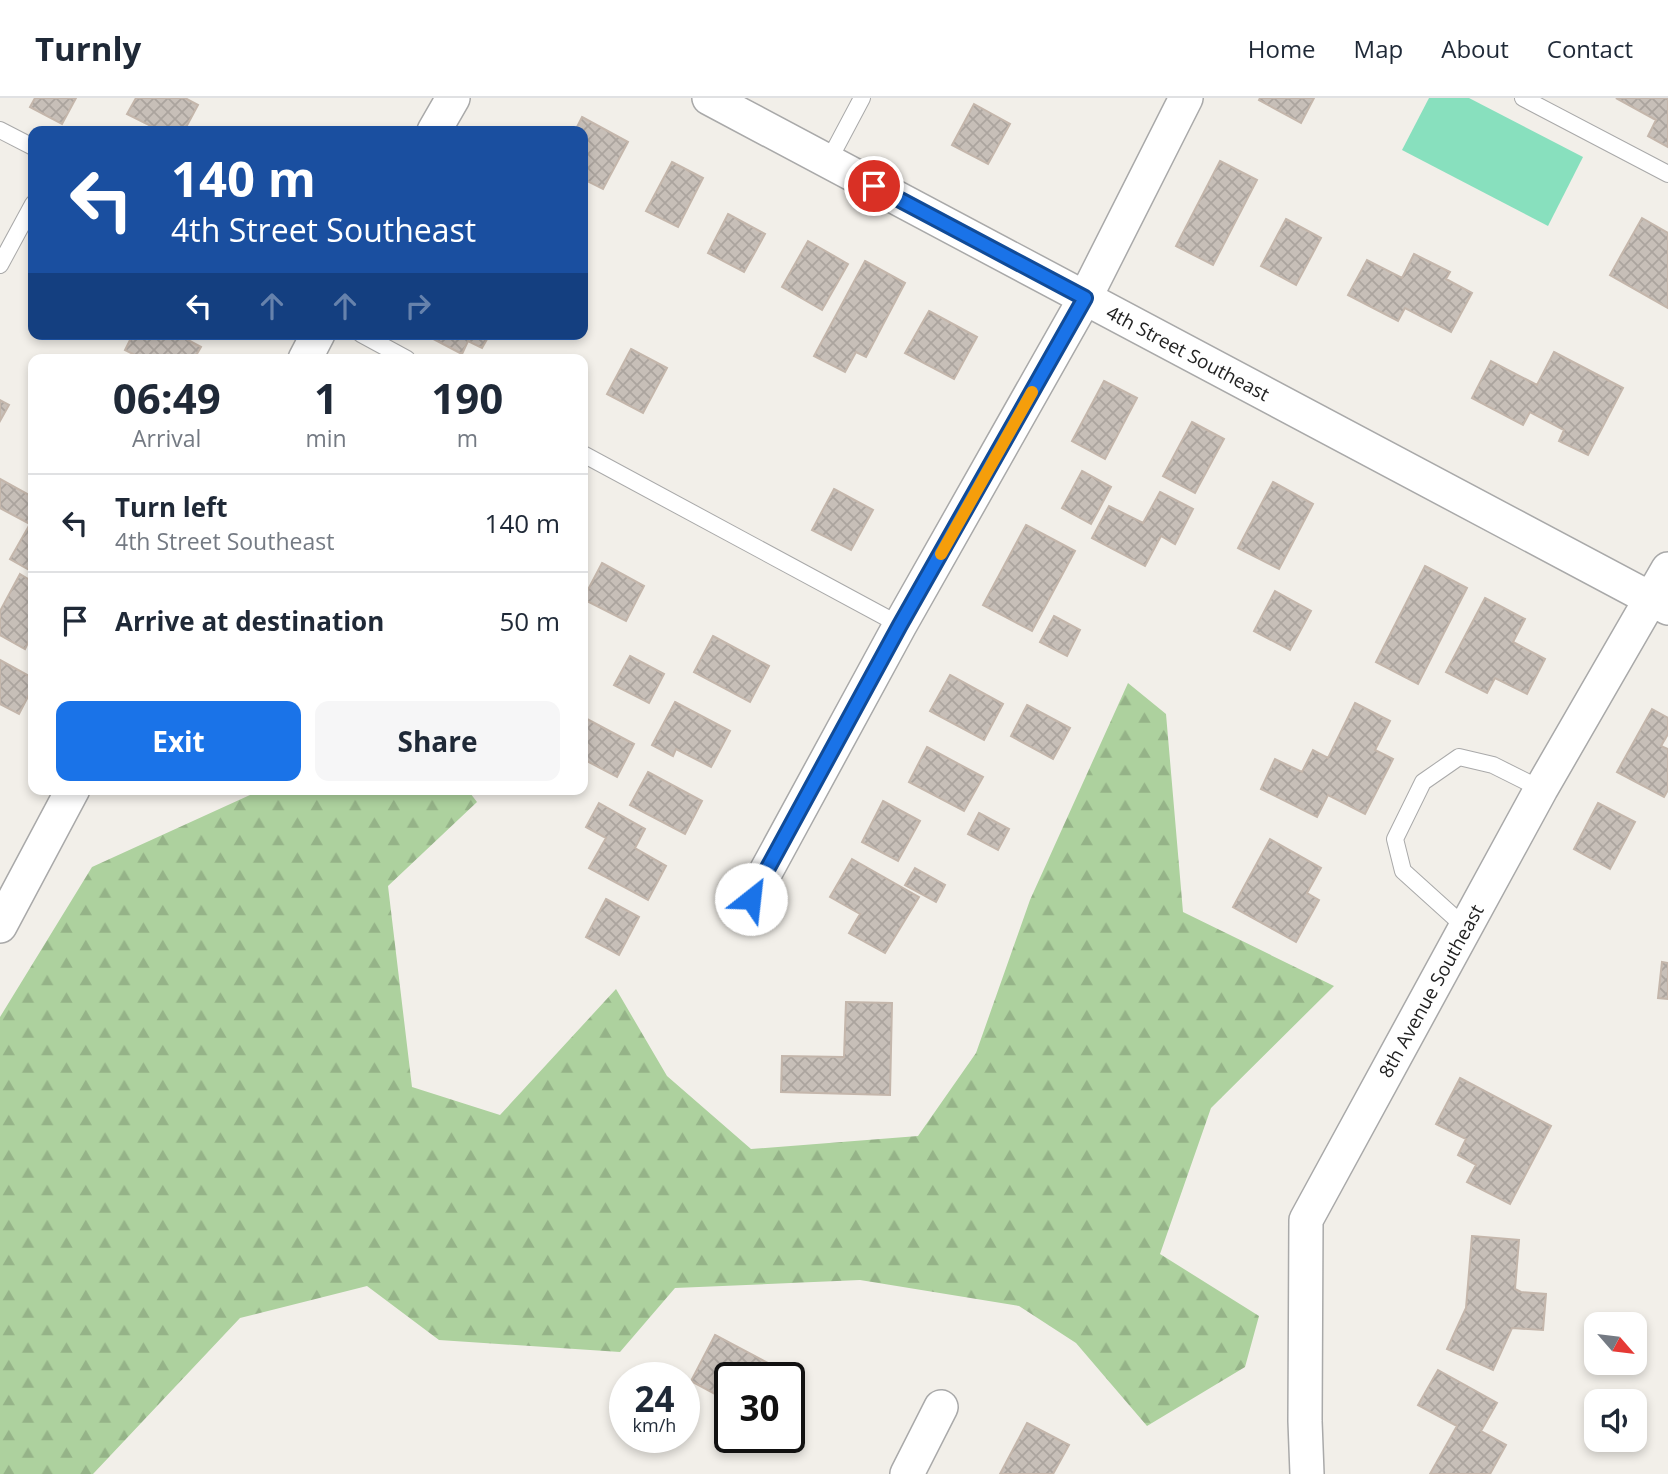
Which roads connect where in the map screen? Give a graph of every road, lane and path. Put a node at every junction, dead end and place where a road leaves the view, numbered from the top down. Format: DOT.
graph roads {
  1 [pos="453,98"];
  2 [pos="709,98"];
  3 [pos="862,98"];
  4 [pos="1186,98"];
  5 [pos="1523,98"];
  6 [pos="437,126"];
  7 [pos="0,130"];
  8 [pos="28,144"];
  9 [pos="828,162"];
  10 [pos="1668,174"];
  11 [pos="28,213"];
  12 [pos="0,265"];
  13 [pos="1085,298"];
  14 [pos="372,340"];
  15 [pos="398,354"];
  16 [pos="588,457"];
  17 [pos="1668,569"];
  18 [pos="1660,604"];
  19 [pos="900,625"];
  20 [pos="1541,789"];
  21 [pos="70,795"];
  22 [pos="751,899"];
  23 [pos="0,926"];
  24 [pos="1465,928"];
  25 [pos="941,1407"];
  26 [pos="1306,1459"];
  27 [pos="907,1474"];
  1 -- 6 [label="street"];
  2 -- 9 [label="street, 4th Street Southeast"];
  3 -- 9 [label="lane"];
  4 -- 13 [label="street"];
  5 -- 10 [label="lane"];
  7 -- 8 [label="lane"];
  9 -- 13 [label="street, 4th Street Southeast"];
  11 -- 12 [label="lane"];
  13 -- 18 [label="street, 4th Street Southeast"];
  13 -- 19 [label="street"];
  14 -- 15 [label="lane"];
  16 -- 19 [label="lane"];
  17 -- 18 [label="street, 8th Avenue Southeast"];
  18 -- 20 [label="street, 8th Avenue Southeast"];
  19 -- 22 [label="street"];
  20 -- 24 [label="street, 8th Avenue Southeast"];
  20 -- 24 [label="lane"];
  21 -- 23 [label="street"];
  24 -- 26 [label="street, 8th Avenue Southeast"];
  25 -- 27 [label="street"];
}
